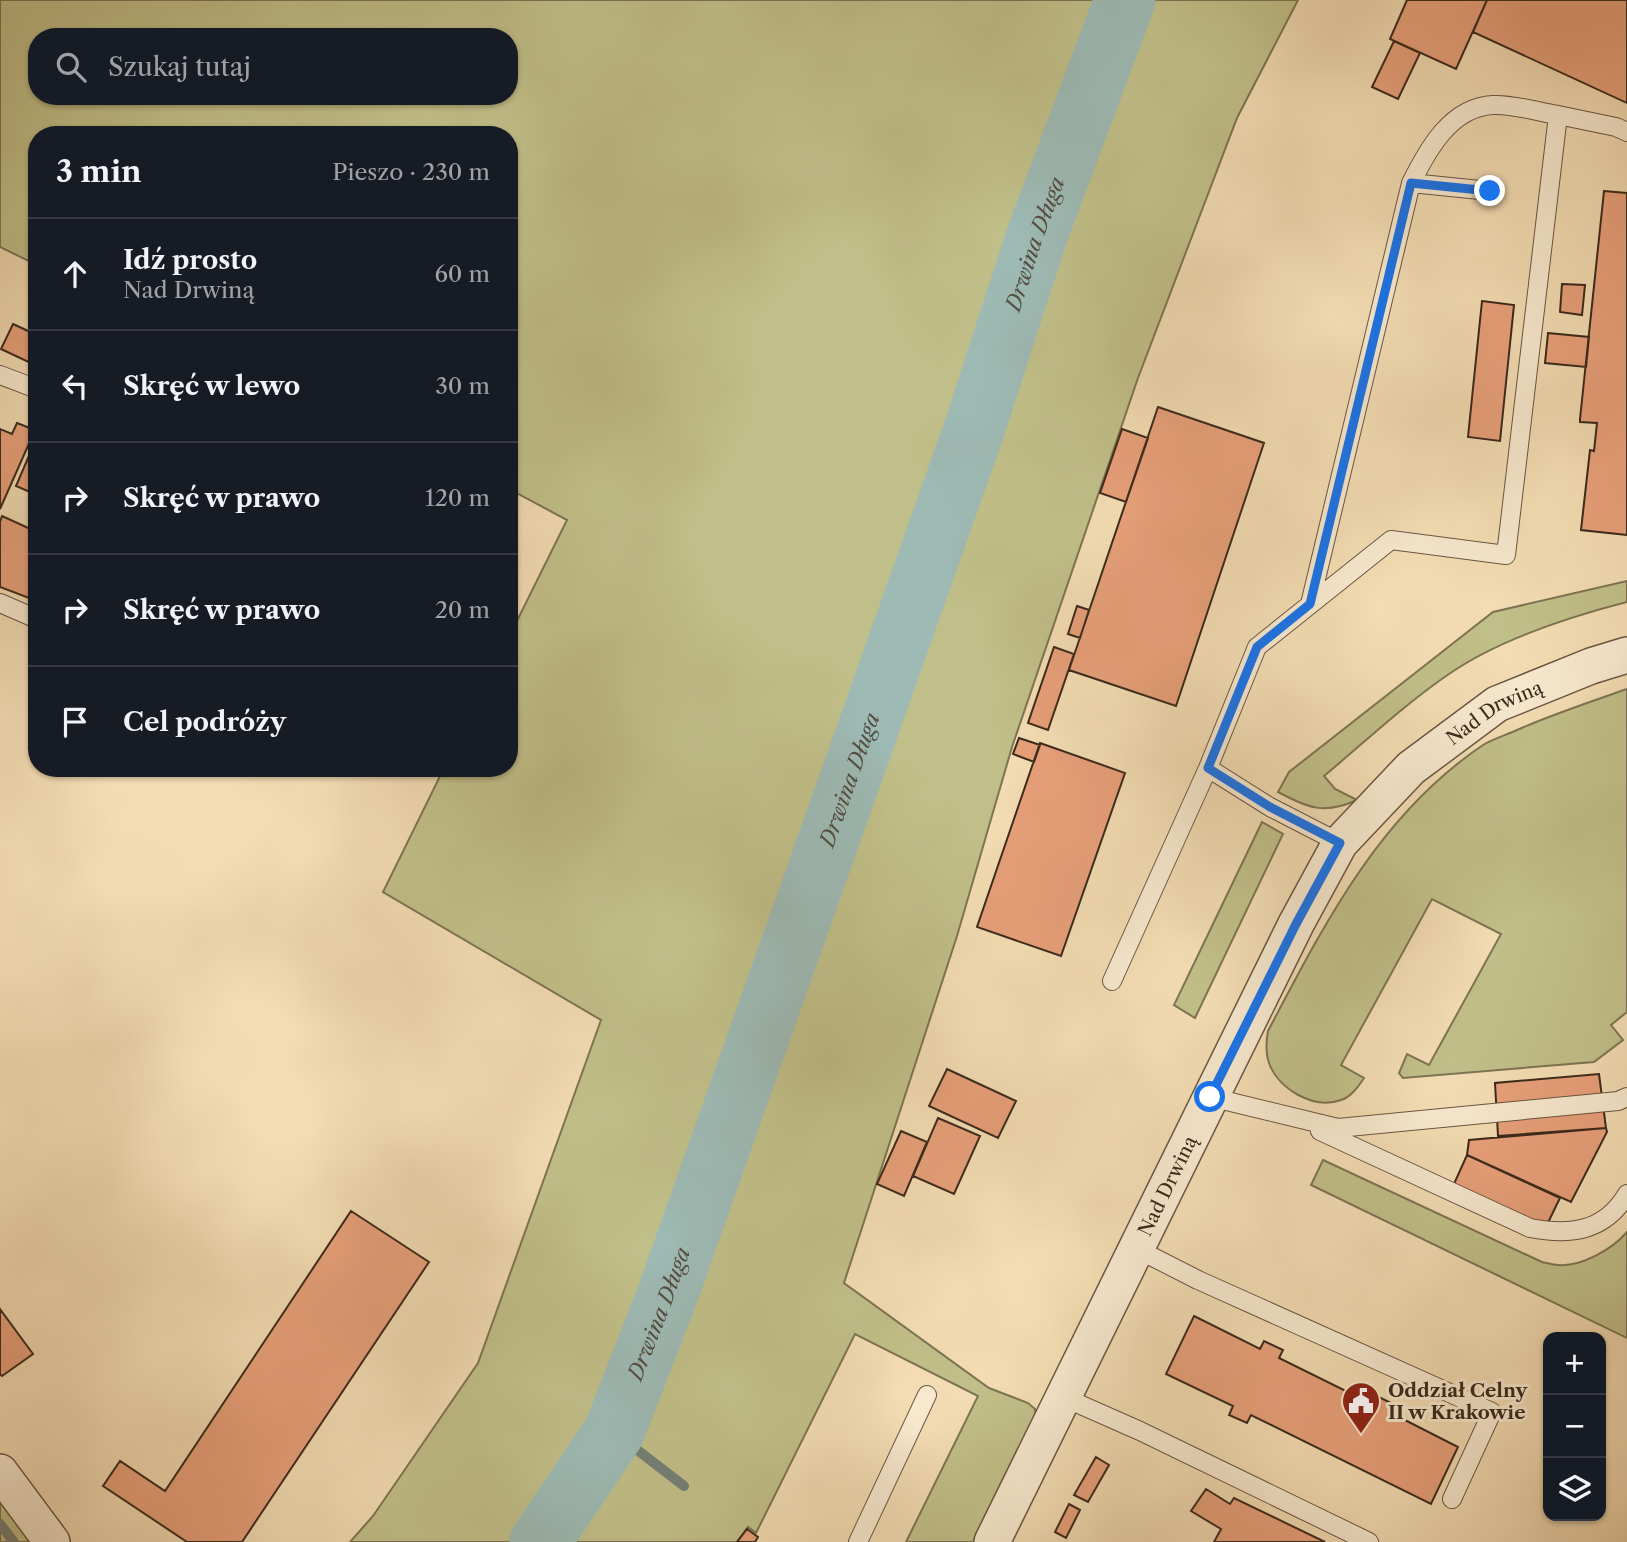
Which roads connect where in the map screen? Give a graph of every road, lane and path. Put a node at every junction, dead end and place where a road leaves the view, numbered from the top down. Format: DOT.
graph roads {
  1 [pos="1558,115"];
  2 [pos="1627,132"];
  3 [pos="1411,183"];
  4 [pos="1490,191"];
  5 [pos="0,375"];
  6 [pos="28,386"];
  7 [pos="0,603"];
  8 [pos="1310,604"];
  9 [pos="28,616"];
  10 [pos="1627,655"];
  11 [pos="1208,768"];
  12 [pos="1340,843"];
  13 [pos="1112,981"];
  14 [pos="1210,1097"];
  15 [pos="1627,1097"];
  16 [pos="1289,1116"];
  17 [pos="1627,1194"];
  18 [pos="1137,1249"];
  19 [pos="927,1395"];
  20 [pos="1063,1397"];
  21 [pos="0,1472"];
  22 [pos="1452,1499"];
  23 [pos="52,1542"];
  24 [pos="858,1542"];
  25 [pos="992,1542"];
  26 [pos="1369,1542"];
  1 -- 2 [label="lane"];
  1 -- 3 [label="lane"];
  1 -- 8 [label="lane"];
  3 -- 4 [label="lane"];
  3 -- 8 [label="lane"];
  5 -- 6 [label="lane"];
  7 -- 9 [label="lane"];
  8 -- 11 [label="lane"];
  10 -- 12 [label="street, Nad Drwiną"];
  11 -- 12 [label="lane"];
  11 -- 13 [label="lane"];
  12 -- 14 [label="street, Nad Drwiną"];
  14 -- 16 [label="lane"];
  14 -- 18 [label="street, Nad Drwiną"];
  15 -- 16 [label="lane"];
  16 -- 17 [label="lane"];
  18 -- 20 [label="street, Nad Drwiną"];
  18 -- 22 [label="lane"];
  19 -- 24 [label="lane"];
  20 -- 25 [label="street, Nad Drwiną"];
  20 -- 26 [label="lane"];
  21 -- 23 [label="street"];
}
